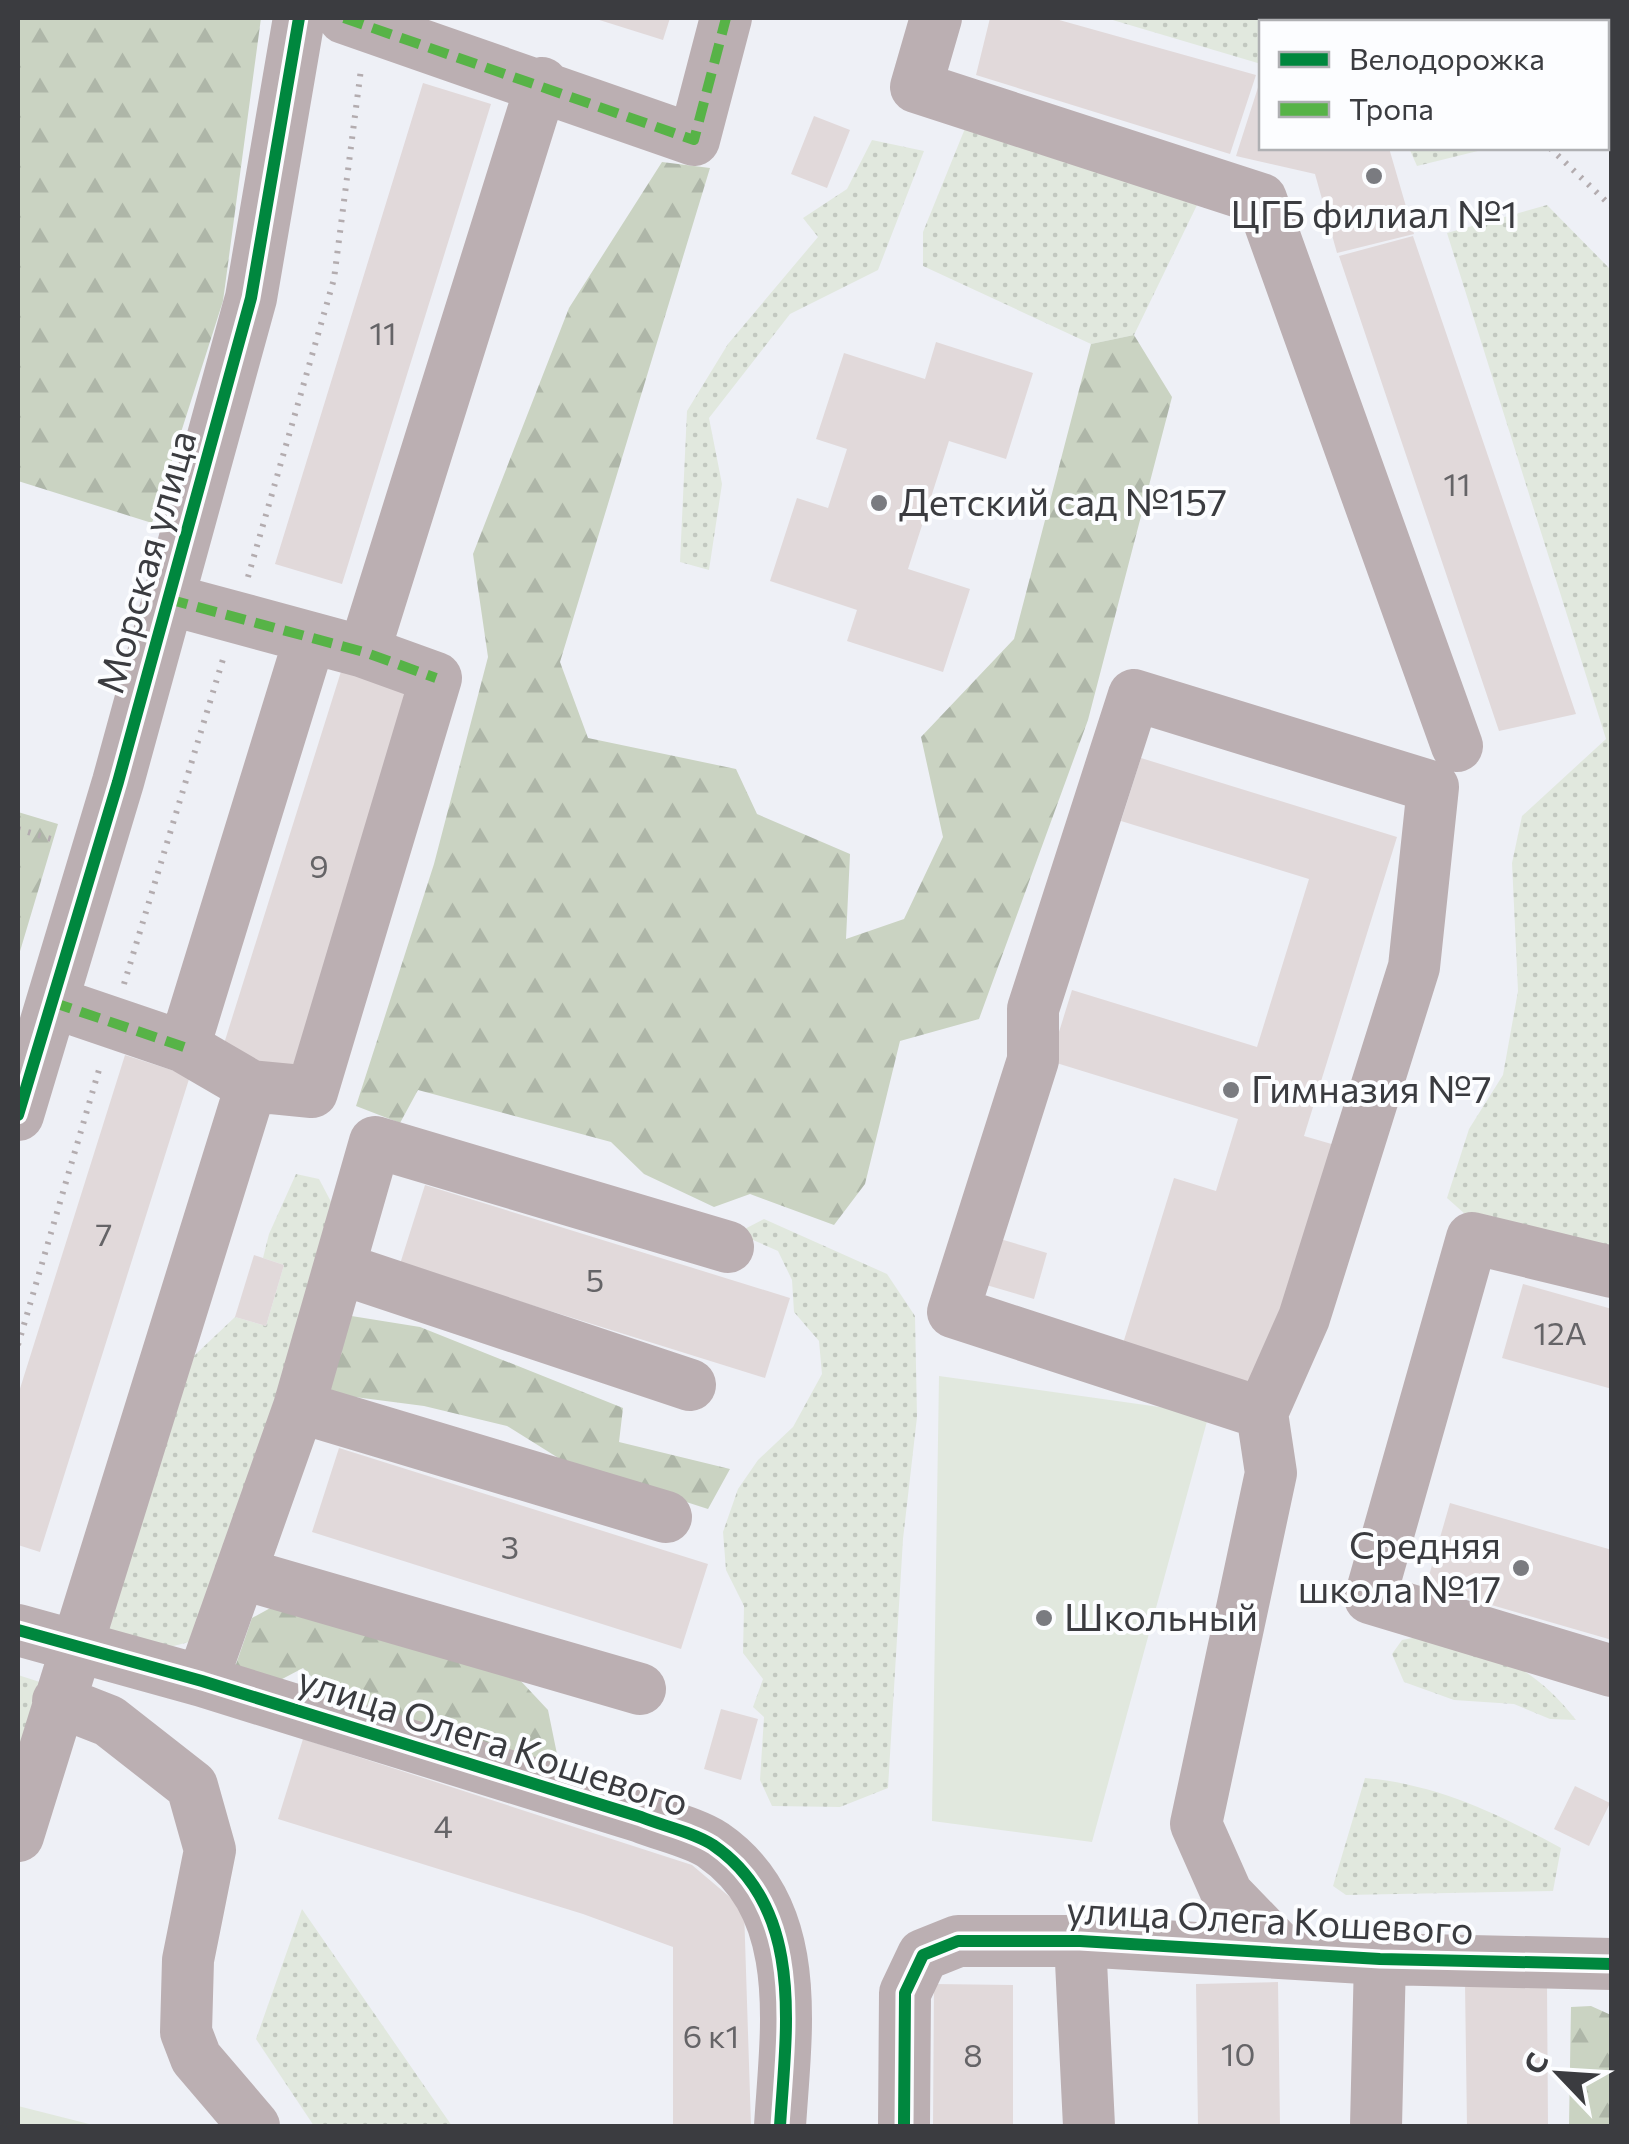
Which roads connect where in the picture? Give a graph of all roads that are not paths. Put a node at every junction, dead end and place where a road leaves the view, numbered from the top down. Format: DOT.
graph roads {
  1 [pos="298,18"];
  2 [pos="726,18"];
  3 [pos="936,18"];
  4 [pos="355,21"];
  5 [pos="542,84"];
  6 [pos="168,600"];
  7 [pos="310,638"];
  8 [pos="364,652"];
  9 [pos="1457,746"];
  10 [pos="52,1002"];
  11 [pos="184,1047"];
  12 [pos="251,1086"];
  13 [pos="18,1114"];
  14 [pos="728,1248"];
  15 [pos="342,1269"];
  16 [pos="1612,1272"];
  17 [pos="690,1384"];
  18 [pos="299,1407"];
  19 [pos="1262,1413"];
  20 [pos="666,1517"];
  21 [pos="240,1574"];
  22 [pos="18,1630"];
  23 [pos="75,1647"];
  24 [pos="1612,1671"];
  25 [pos="202,1682"];
  26 [pos="640,1688"];
  27 [pos="58,1701"];
  28 [pos="18,1836"];
  29 [pos="1080,1941"];
  30 [pos="1283,1952"];
  31 [pos="1380,1959"];
  32 [pos="1612,1964"];
  33 [pos="254,2126"];
  34 [pos="780,2126"];
  35 [pos="904,2126"];
  36 [pos="1090,2126"];
  37 [pos="1376,2126"];
  1 -- 6 [label="street, Морская улица"];
  2 -- 5 [label="street"];
  3 -- 9 [label="street"];
  4 -- 5 [label="street"];
  5 -- 8 [label="street"];
  6 -- 7 [label="street"];
  6 -- 10 [label="street, Морская улица"];
  7 -- 8 [label="street"];
  7 -- 11 [label="street"];
  8 -- 12 [label="street"];
  10 -- 11 [label="street"];
  10 -- 13 [label="street, Морская улица"];
  11 -- 12 [label="street"];
  12 -- 23 [label="street"];
  14 -- 15 [label="street"];
  15 -- 17 [label="street"];
  15 -- 18 [label="street"];
  16 -- 24 [label="street"];
  18 -- 20 [label="street"];
  18 -- 21 [label="street"];
  19 -- 19 [label="street"];
  19 -- 30 [label="street"];
  21 -- 25 [label="street"];
  21 -- 26 [label="street"];
  22 -- 23 [label="street, улица Олега Кошевого"];
  23 -- 25 [label="street, улица Олега Кошевого"];
  23 -- 27 [label="street"];
  25 -- 34 [label="street, улица Олега Кошевого"];
  27 -- 28 [label="street"];
  27 -- 33 [label="street"];
  29 -- 30 [label="street, улица Олега Кошевого"];
  29 -- 35 [label="street, улица Олега Кошевого"];
  29 -- 36 [label="street"];
  30 -- 31 [label="street, улица Олега Кошевого"];
  31 -- 32 [label="street, улица Олега Кошевого"];
  31 -- 37 [label="street"];
}
